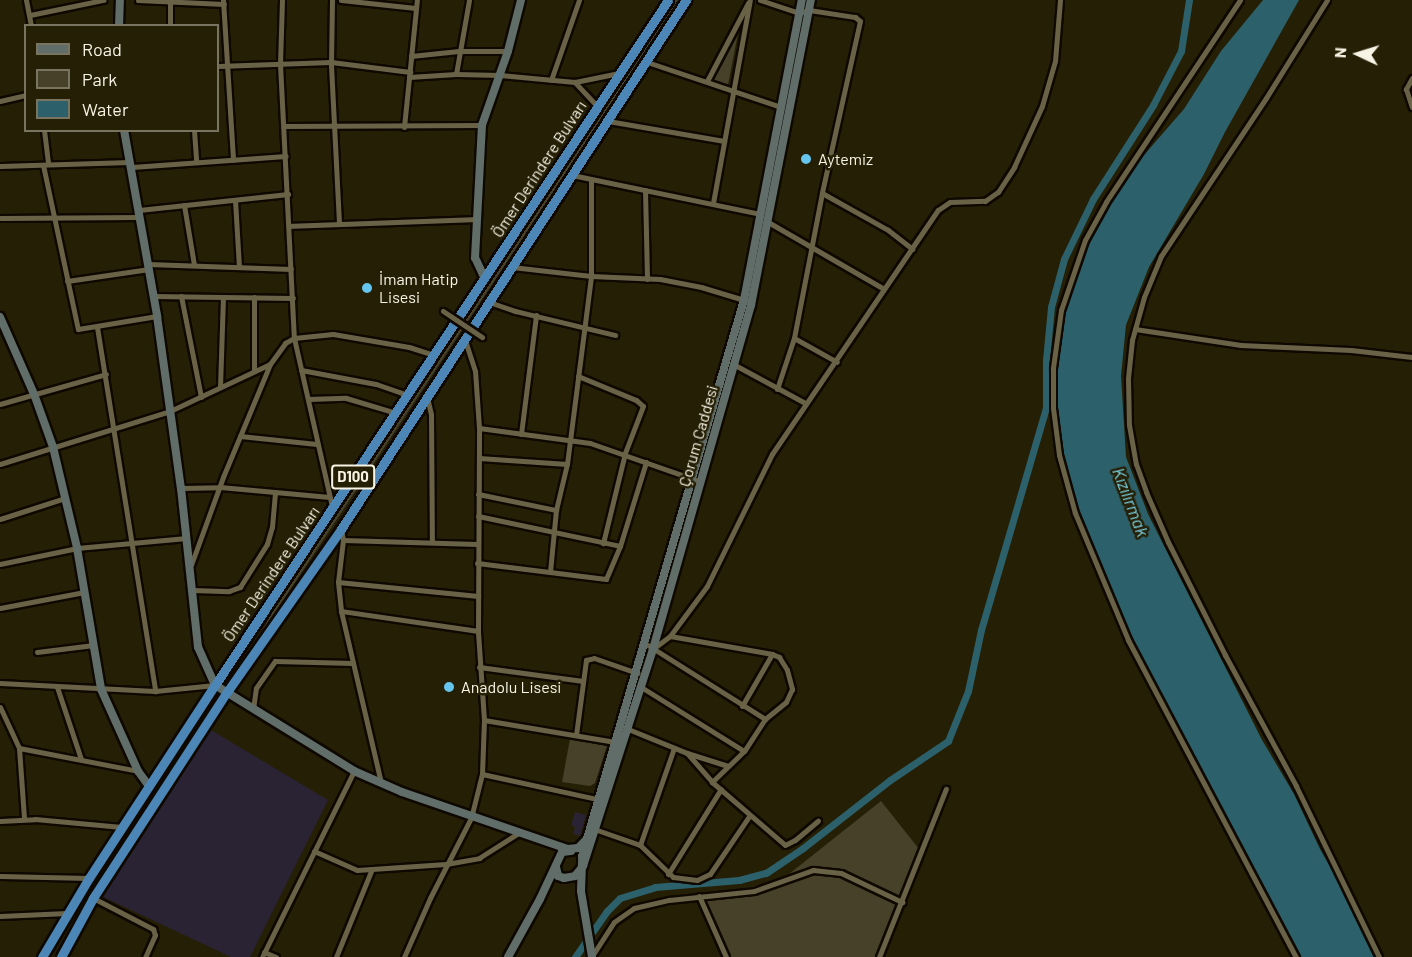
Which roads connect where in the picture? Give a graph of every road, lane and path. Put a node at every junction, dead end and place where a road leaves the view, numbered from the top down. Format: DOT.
graph roads {
  1 [pos="26,0"];
  2 [pos="103,0"];
  3 [pos="120,0"];
  4 [pos="138,0"];
  5 [pos="282,0"];
  6 [pos="332,0"];
  7 [pos="341,0"];
  8 [pos="417,0"];
  9 [pos="470,0"];
  10 [pos="521,0"];
  11 [pos="579,0"];
  12 [pos="667,0"];
  13 [pos="686,0"];
  14 [pos="749,0"];
  15 [pos="760,0"];
  16 [pos="802,0"];
  17 [pos="811,0"];
  18 [pos="1060,0"];
  19 [pos="1240,0"];
  20 [pos="1327,0"];
  21 [pos="170,1"];
  22 [pos="224,2"];
  23 [pos="416,8"];
  24 [pos="809,10"];
  25 [pos="799,13"];
  26 [pos="30,15"];
  27 [pos="31,24"];
  28 [pos="119,24"];
  29 [pos="170,24"];
  30 [pos="459,51"];
  31 [pos="508,51"];
  32 [pos="411,56"];
  33 [pos="331,62"];
  34 [pos="647,62"];
  35 [pos="280,64"];
  36 [pos="219,66"];
  37 [pos="227,66"];
  38 [pos="619,73"];
  39 [pos="456,74"];
  40 [pos="409,75"];
  41 [pos="500,75"];
  42 [pos="1412,78"];
  43 [pos="550,80"];
  44 [pos="707,81"];
  45 [pos="575,82"];
  46 [pos="732,89"];
  47 [pos="24,95"];
  48 [pos="0,101"];
  49 [pos="597,106"];
  50 [pos="781,107"];
  51 [pos="1412,107"];
  52 [pos="608,121"];
  53 [pos="482,125"];
  54 [pos="285,126"];
  55 [pos="333,126"];
  56 [pos="404,127"];
  57 [pos="44,132"];
  58 [pos="124,132"];
  59 [pos="194,132"];
  60 [pos="724,141"];
  61 [pos="286,156"];
  62 [pos="233,160"];
  63 [pos="196,162"];
  64 [pos="46,164"];
  65 [pos="131,165"];
  66 [pos="0,166"];
  67 [pos="572,175"];
  68 [pos="591,179"];
  69 [pos="645,190"];
  70 [pos="822,193"];
  71 [pos="288,194"];
  72 [pos="235,200"];
  73 [pos="713,203"];
  74 [pos="184,205"];
  75 [pos="140,214"];
  76 [pos="762,214"];
  77 [pos="53,216"];
  78 [pos="0,218"];
  79 [pos="476,219"];
  80 [pos="768,222"];
  81 [pos="339,224"];
  82 [pos="289,226"];
  83 [pos="813,248"];
  84 [pos="912,249"];
  85 [pos="194,265"];
  86 [pos="148,266"];
  87 [pos="239,267"];
  88 [pos="512,267"];
  89 [pos="291,269"];
  90 [pos="591,276"];
  91 [pos="485,279"];
  92 [pos="647,279"];
  93 [pos="67,281"];
  94 [pos="884,289"];
  95 [pos="153,296"];
  96 [pos="182,296"];
  97 [pos="223,297"];
  98 [pos="254,297"];
  99 [pos="292,298"];
  100 [pos="744,300"];
  101 [pos="489,302"];
  102 [pos="443,311"];
  103 [pos="536,315"];
  104 [pos="157,316"];
  105 [pos="0,317"];
  106 [pos="585,326"];
  107 [pos="98,327"];
  108 [pos="1135,329"];
  109 [pos="615,335"];
  110 [pos="482,337"];
  111 [pos="294,338"];
  112 [pos="794,338"];
  113 [pos="465,340"];
  114 [pos="434,355"];
  115 [pos="1412,357"];
  116 [pos="837,362"];
  117 [pos="270,363"];
  118 [pos="733,364"];
  119 [pos="301,370"];
  120 [pos="254,371"];
  121 [pos="106,374"];
  122 [pos="578,376"];
  123 [pos="220,387"];
  124 [pos="777,389"];
  125 [pos="34,393"];
  126 [pos="408,395"];
  127 [pos="201,397"];
  128 [pos="427,397"];
  129 [pos="308,399"];
  130 [pos="805,403"];
  131 [pos="0,404"];
  132 [pos="170,411"];
  133 [pos="396,413"];
  134 [pos="115,428"];
  135 [pos="479,428"];
  136 [pos="521,434"];
  137 [pos="240,436"];
  138 [pos="570,440"];
  139 [pos="317,444"];
  140 [pos="53,447"];
  141 [pos="625,453"];
  142 [pos="479,458"];
  143 [pos="646,462"];
  144 [pos="0,464"];
  145 [pos="567,464"];
  146 [pos="695,480"];
  147 [pos="182,488"];
  148 [pos="220,488"];
  149 [pos="275,492"];
  150 [pos="478,494"];
  151 [pos="330,497"];
  152 [pos="65,498"];
  153 [pos="333,508"];
  154 [pos="556,510"];
  155 [pos="478,516"];
  156 [pos="0,519"];
  157 [pos="340,529"];
  158 [pos="554,531"];
  159 [pos="188,538"];
  160 [pos="343,540"];
  161 [pos="432,542"];
  162 [pos="603,543"];
  163 [pos="132,544"];
  164 [pos="477,544"];
  165 [pos="620,546"];
  166 [pos="77,549"];
  167 [pos="477,563"];
  168 [pos="0,564"];
  169 [pos="191,565"];
  170 [pos="550,572"];
  171 [pos="338,582"];
  172 [pos="193,590"];
  173 [pos="85,592"];
  174 [pos="478,596"];
  175 [pos="0,608"];
  176 [pos="341,610"];
  177 [pos="478,631"];
  178 [pos="670,636"];
  179 [pos="94,645"];
  180 [pos="649,646"];
  181 [pos="37,652"];
  182 [pos="772,654"];
  183 [pos="353,663"];
  184 [pos="479,667"];
  185 [pos="637,673"];
  186 [pos="583,681"];
  187 [pos="0,683"];
  188 [pos="215,685"];
  189 [pos="57,687"];
  190 [pos="641,687"];
  191 [pos="101,689"];
  192 [pos="155,690"];
  193 [pos="227,692"];
  194 [pos="742,706"];
  195 [pos="0,707"];
  196 [pos="253,710"];
  197 [pos="765,719"];
  198 [pos="484,720"];
  199 [pos="628,729"];
  200 [pos="576,735"];
  201 [pos="615,742"];
  202 [pos="19,748"];
  203 [pos="674,748"];
  204 [pos="744,751"];
  205 [pos="687,753"];
  206 [pos="81,759"];
  207 [pos="728,766"];
  208 [pos="138,771"];
  209 [pos="354,771"];
  210 [pos="482,774"];
  211 [pos="712,782"];
  212 [pos="381,783"];
  213 [pos="149,786"];
  214 [pos="721,789"];
  215 [pos="946,789"];
  216 [pos="597,799"];
  217 [pos="750,815"];
  218 [pos="24,818"];
  219 [pos="471,818"];
  220 [pos="0,821"];
  221 [pos="818,821"];
  222 [pos="122,827"];
  223 [pos="597,830"];
  224 [pos="518,834"];
  225 [pos="585,841"];
  226 [pos="640,845"];
  227 [pos="563,849"];
  228 [pos="314,851"];
  229 [pos="581,859"];
  230 [pos="446,864"];
  231 [pos="556,867"];
  232 [pos="372,869"];
  233 [pos="581,871"];
  234 [pos="668,874"];
  235 [pos="0,876"];
  236 [pos="89,878"];
  237 [pos="569,878"];
  238 [pos="581,885"];
  239 [pos="699,896"];
  240 [pos="93,898"];
  241 [pos="540,899"];
  242 [pos="902,902"];
  243 [pos="67,913"];
  244 [pos="0,916"];
  245 [pos="263,954"];
  246 [pos="42,957"];
  247 [pos="61,957"];
  248 [pos="145,957"];
  249 [pos="276,957"];
  250 [pos="336,957"];
  251 [pos="404,957"];
  252 [pos="507,957"];
  253 [pos="591,957"];
  254 [pos="726,957"];
  255 [pos="879,957"];
  256 [pos="1296,957"];
  257 [pos="1379,957"];
  1 -- 26 [label="street"];
  2 -- 26 [label="street"];
  3 -- 28 [label="street"];
  4 -- 21 [label="street"];
  5 -- 35 [label="street"];
  6 -- 33 [label="street"];
  7 -- 23 [label="street"];
  8 -- 23 [label="street"];
  9 -- 30 [label="street"];
  10 -- 31 [label="street"];
  11 -- 43 [label="street"];
  12 -- 38 [label="highway, Ömer Derindere Bulvarı / D100"];
  13 -- 34 [label="highway, Ömer Derindere Bulvarı / D100"];
  14 -- 44 [label="street"];
  14 -- 46 [label="street"];
  15 -- 25 [label="street"];
  16 -- 25 [label="street, Çorum Caddesi"];
  17 -- 24 [label="street, Çorum Caddesi"];
  18 -- 84 [label="street"];
  19 -- 256 [label="street"];
  20 -- 108 [label="street"];
  21 -- 22 [label="street"];
  21 -- 29 [label="street"];
  22 -- 37 [label="street"];
  23 -- 32 [label="street"];
  24 -- 25 [label="street"];
  24 -- 70 [label="street"];
  24 -- 80 [label="street, Çorum Caddesi"];
  25 -- 50 [label="street, Çorum Caddesi"];
  26 -- 27 [label="street"];
  30 -- 31 [label="street"];
  30 -- 32 [label="street"];
  30 -- 39 [label="street"];
  31 -- 41 [label="street"];
  32 -- 40 [label="street"];
  33 -- 35 [label="street"];
  33 -- 40 [label="street"];
  33 -- 55 [label="street"];
  34 -- 44 [label="street"];
  34 -- 52 [label="highway, Ömer Derindere Bulvarı / D100"];
  35 -- 37 [label="street"];
  35 -- 54 [label="street"];
  36 -- 37 [label="street"];
  37 -- 62 [label="street"];
  38 -- 45 [label="street"];
  38 -- 49 [label="highway, Ömer Derindere Bulvarı / D100"];
  39 -- 40 [label="street"];
  39 -- 41 [label="street"];
  40 -- 56 [label="street"];
  41 -- 43 [label="street"];
  41 -- 53 [label="street"];
  42 -- 51 [label="street"];
  43 -- 45 [label="street"];
  44 -- 46 [label="street"];
  45 -- 49 [label="street"];
  46 -- 50 [label="street"];
  46 -- 60 [label="street"];
  47 -- 48 [label="street"];
  49 -- 91 [label="highway, Ömer Derindere Bulvarı / D100"];
  50 -- 76 [label="street, Çorum Caddesi"];
  52 -- 60 [label="street"];
  52 -- 67 [label="highway, Ömer Derindere Bulvarı / D100"];
  53 -- 56 [label="street"];
  53 -- 79 [label="street"];
  54 -- 55 [label="street"];
  54 -- 61 [label="street"];
  55 -- 56 [label="street"];
  55 -- 81 [label="street"];
  57 -- 64 [label="street"];
  58 -- 65 [label="street"];
  59 -- 63 [label="street"];
  60 -- 73 [label="street"];
  61 -- 62 [label="street"];
  61 -- 71 [label="street"];
  62 -- 63 [label="street"];
  63 -- 65 [label="street"];
  64 -- 65 [label="street"];
  64 -- 66 [label="street"];
  64 -- 77 [label="street"];
  65 -- 75 [label="street"];
  67 -- 68 [label="street"];
  67 -- 88 [label="highway, Ömer Derindere Bulvarı / D100"];
  68 -- 69 [label="street"];
  68 -- 90 [label="street"];
  69 -- 73 [label="street"];
  69 -- 92 [label="street"];
  70 -- 83 [label="street"];
  70 -- 84 [label="street"];
  71 -- 72 [label="street"];
  71 -- 82 [label="street"];
  72 -- 74 [label="street"];
  72 -- 87 [label="street"];
  73 -- 76 [label="street"];
  74 -- 75 [label="street"];
  74 -- 85 [label="street"];
  75 -- 77 [label="street"];
  75 -- 86 [label="street"];
  76 -- 100 [label="street, Çorum Caddesi"];
  77 -- 78 [label="street"];
  77 -- 93 [label="street"];
  79 -- 81 [label="street"];
  79 -- 91 [label="street"];
  80 -- 83 [label="street"];
  80 -- 118 [label="street, Çorum Caddesi"];
  81 -- 82 [label="street"];
  82 -- 89 [label="street"];
  83 -- 94 [label="street"];
  83 -- 112 [label="street"];
  84 -- 94 [label="street"];
  85 -- 86 [label="street"];
  85 -- 87 [label="street"];
  86 -- 93 [label="street"];
  86 -- 95 [label="street"];
  87 -- 89 [label="street"];
  88 -- 90 [label="street"];
  88 -- 101 [label="highway, Ömer Derindere Bulvarı / D100"];
  89 -- 99 [label="street"];
  90 -- 92 [label="street"];
  90 -- 106 [label="street"];
  91 -- 114 [label="highway, Ömer Derindere Bulvarı / D100"];
  92 -- 100 [label="street"];
  93 -- 107 [label="street"];
  94 -- 116 [label="street"];
  95 -- 96 [label="street"];
  95 -- 104 [label="street"];
  96 -- 97 [label="street"];
  96 -- 127 [label="street"];
  97 -- 98 [label="street"];
  97 -- 123 [label="street"];
  98 -- 99 [label="street"];
  98 -- 120 [label="street"];
  99 -- 111 [label="street"];
  100 -- 146 [label="street, Çorum Caddesi"];
  101 -- 103 [label="street"];
  101 -- 113 [label="highway, Ömer Derindere Bulvarı / D100"];
  102 -- 110 [label="street, bridge"];
  103 -- 106 [label="street"];
  103 -- 136 [label="street"];
  104 -- 107 [label="street"];
  104 -- 132 [label="street"];
  105 -- 125 [label="street"];
  106 -- 109 [label="street"];
  106 -- 122 [label="street"];
  107 -- 121 [label="street"];
  108 -- 115 [label="street"];
  108 -- 257 [label="street"];
  111 -- 114 [label="street"];
  111 -- 117 [label="street"];
  111 -- 119 [label="street"];
  112 -- 116 [label="street"];
  112 -- 124 [label="street"];
  113 -- 128 [label="highway, Ömer Derindere Bulvarı / D100"];
  113 -- 135 [label="street"];
  114 -- 126 [label="highway, Ömer Derindere Bulvarı / D100"];
  116 -- 130 [label="street"];
  117 -- 120 [label="street"];
  117 -- 137 [label="street"];
  118 -- 124 [label="street"];
  118 -- 146 [label="street, Çorum Caddesi"];
  119 -- 126 [label="street"];
  119 -- 129 [label="street"];
  120 -- 123 [label="street"];
  121 -- 125 [label="street"];
  121 -- 134 [label="street"];
  122 -- 138 [label="street"];
  122 -- 141 [label="street"];
  123 -- 127 [label="street"];
  124 -- 130 [label="street"];
  125 -- 131 [label="street"];
  125 -- 140 [label="street"];
  126 -- 133 [label="highway, Ömer Derindere Bulvarı / D100"];
  127 -- 132 [label="street"];
  128 -- 157 [label="highway, Ömer Derindere Bulvarı / D100"];
  128 -- 161 [label="street"];
  129 -- 133 [label="street"];
  129 -- 139 [label="street"];
  130 -- 178 [label="street"];
  132 -- 134 [label="street"];
  132 -- 147 [label="street"];
  133 -- 153 [label="highway, Ömer Derindere Bulvarı / D100"];
  134 -- 140 [label="street"];
  134 -- 163 [label="street"];
  135 -- 136 [label="street"];
  135 -- 142 [label="street"];
  136 -- 138 [label="street"];
  137 -- 139 [label="street"];
  137 -- 148 [label="street"];
  138 -- 141 [label="street"];
  138 -- 145 [label="street"];
  139 -- 151 [label="street"];
  140 -- 144 [label="street"];
  140 -- 152 [label="street"];
  141 -- 143 [label="street"];
  141 -- 162 [label="street"];
  142 -- 145 [label="street"];
  142 -- 150 [label="street"];
  143 -- 146 [label="street"];
  143 -- 165 [label="street"];
  145 -- 154 [label="street"];
  146 -- 180 [label="street, Çorum Caddesi"];
  147 -- 148 [label="street"];
  147 -- 159 [label="street"];
  148 -- 149 [label="street"];
  148 -- 169 [label="street"];
  149 -- 151 [label="street"];
  149 -- 172 [label="street"];
  150 -- 154 [label="street"];
  150 -- 155 [label="street"];
  151 -- 153 [label="street"];
  152 -- 156 [label="street"];
  152 -- 166 [label="street"];
  153 -- 188 [label="highway, Ömer Derindere Bulvarı / D100"];
  154 -- 158 [label="street"];
  155 -- 158 [label="street"];
  155 -- 164 [label="street"];
  157 -- 160 [label="street"];
  157 -- 193 [label="highway, Ömer Derindere Bulvarı / D100"];
  158 -- 162 [label="street"];
  158 -- 170 [label="street"];
  159 -- 163 [label="street"];
  159 -- 169 [label="street"];
  160 -- 161 [label="street"];
  160 -- 171 [label="street"];
  161 -- 164 [label="street"];
  162 -- 165 [label="street"];
  163 -- 166 [label="street"];
  163 -- 192 [label="street"];
  164 -- 167 [label="street"];
  165 -- 170 [label="street"];
  166 -- 168 [label="street"];
  166 -- 173 [label="street"];
  167 -- 170 [label="street"];
  167 -- 174 [label="street"];
  169 -- 172 [label="street"];
  171 -- 174 [label="street"];
  171 -- 176 [label="street"];
  172 -- 188 [label="street"];
  173 -- 175 [label="street"];
  173 -- 179 [label="street"];
  174 -- 177 [label="street"];
  176 -- 177 [label="street"];
  176 -- 183 [label="street"];
  177 -- 184 [label="street"];
  178 -- 180 [label="street"];
  178 -- 182 [label="street"];
  179 -- 181 [label="street"];
  179 -- 191 [label="street"];
  180 -- 185 [label="street, Çorum Caddesi"];
  180 -- 190 [label="street, Çorum Caddesi"];
  180 -- 194 [label="street"];
  182 -- 194 [label="street"];
  182 -- 197 [label="street"];
  183 -- 196 [label="street"];
  183 -- 212 [label="street"];
  184 -- 186 [label="street"];
  184 -- 198 [label="street"];
  185 -- 186 [label="street"];
  185 -- 201 [label="street, Çorum Caddesi"];
  186 -- 200 [label="street"];
  187 -- 189 [label="street"];
  188 -- 192 [label="street"];
  188 -- 193 [label="street"];
  188 -- 213 [label="highway, Ömer Derindere Bulvarı / D100"];
  189 -- 191 [label="street"];
  189 -- 206 [label="street"];
  190 -- 199 [label="street, Çorum Caddesi"];
  190 -- 204 [label="street"];
  191 -- 192 [label="street"];
  191 -- 208 [label="street"];
  193 -- 196 [label="street"];
  193 -- 240 [label="highway, Ömer Derindere Bulvarı / D100"];
  194 -- 197 [label="street"];
  195 -- 202 [label="street"];
  196 -- 209 [label="street"];
  197 -- 204 [label="street"];
  198 -- 200 [label="street"];
  198 -- 210 [label="street"];
  199 -- 203 [label="street"];
  199 -- 223 [label="street, Çorum Caddesi"];
  200 -- 201 [label="street"];
  201 -- 216 [label="street, Çorum Caddesi"];
  202 -- 206 [label="street"];
  202 -- 218 [label="street"];
  203 -- 205 [label="street"];
  203 -- 226 [label="street"];
  204 -- 207 [label="street"];
  205 -- 207 [label="street"];
  205 -- 211 [label="street"];
  206 -- 208 [label="street"];
  207 -- 211 [label="street"];
  208 -- 213 [label="street"];
  209 -- 212 [label="street"];
  209 -- 228 [label="street"];
  210 -- 216 [label="street"];
  210 -- 219 [label="street"];
  211 -- 214 [label="street"];
  212 -- 219 [label="street"];
  213 -- 222 [label="highway, Ömer Derindere Bulvarı / D100"];
  214 -- 217 [label="street"];
  214 -- 234 [label="street"];
  215 -- 242 [label="street"];
  216 -- 225 [label="street, Çorum Caddesi"];
  217 -- 221 [label="street"];
  217 -- 234 [label="street"];
  218 -- 220 [label="street"];
  218 -- 222 [label="street"];
  219 -- 224 [label="street"];
  219 -- 230 [label="street"];
  222 -- 236 [label="highway, Ömer Derindere Bulvarı / D100"];
  223 -- 226 [label="street"];
  223 -- 233 [label="street, Çorum Caddesi"];
  224 -- 227 [label="street"];
  224 -- 230 [label="street"];
  225 -- 227 [label="street"];
  225 -- 229 [label="street, Çorum Caddesi"];
  226 -- 234 [label="street"];
  227 -- 229 [label="street"];
  227 -- 231 [label="street"];
  228 -- 232 [label="street"];
  228 -- 245 [label="street"];
  229 -- 233 [label="street, Çorum Caddesi"];
  230 -- 232 [label="street"];
  230 -- 251 [label="street"];
  231 -- 237 [label="street"];
  231 -- 241 [label="street"];
  232 -- 250 [label="street"];
  233 -- 237 [label="street"];
  233 -- 238 [label="street, Çorum Caddesi"];
  235 -- 236 [label="street"];
  236 -- 243 [label="highway, Ömer Derindere Bulvarı / D100"];
  237 -- 238 [label="street"];
  237 -- 241 [label="street"];
  238 -- 253 [label="street, Çorum Caddesi"];
  239 -- 242 [label="street"];
  239 -- 253 [label="street"];
  239 -- 254 [label="street"];
  240 -- 247 [label="highway, Ömer Derindere Bulvarı / D100"];
  240 -- 248 [label="street"];
  241 -- 252 [label="street"];
  242 -- 255 [label="street"];
  243 -- 244 [label="street"];
  243 -- 246 [label="highway, Ömer Derindere Bulvarı / D100"];
  245 -- 249 [label="street"];
}
